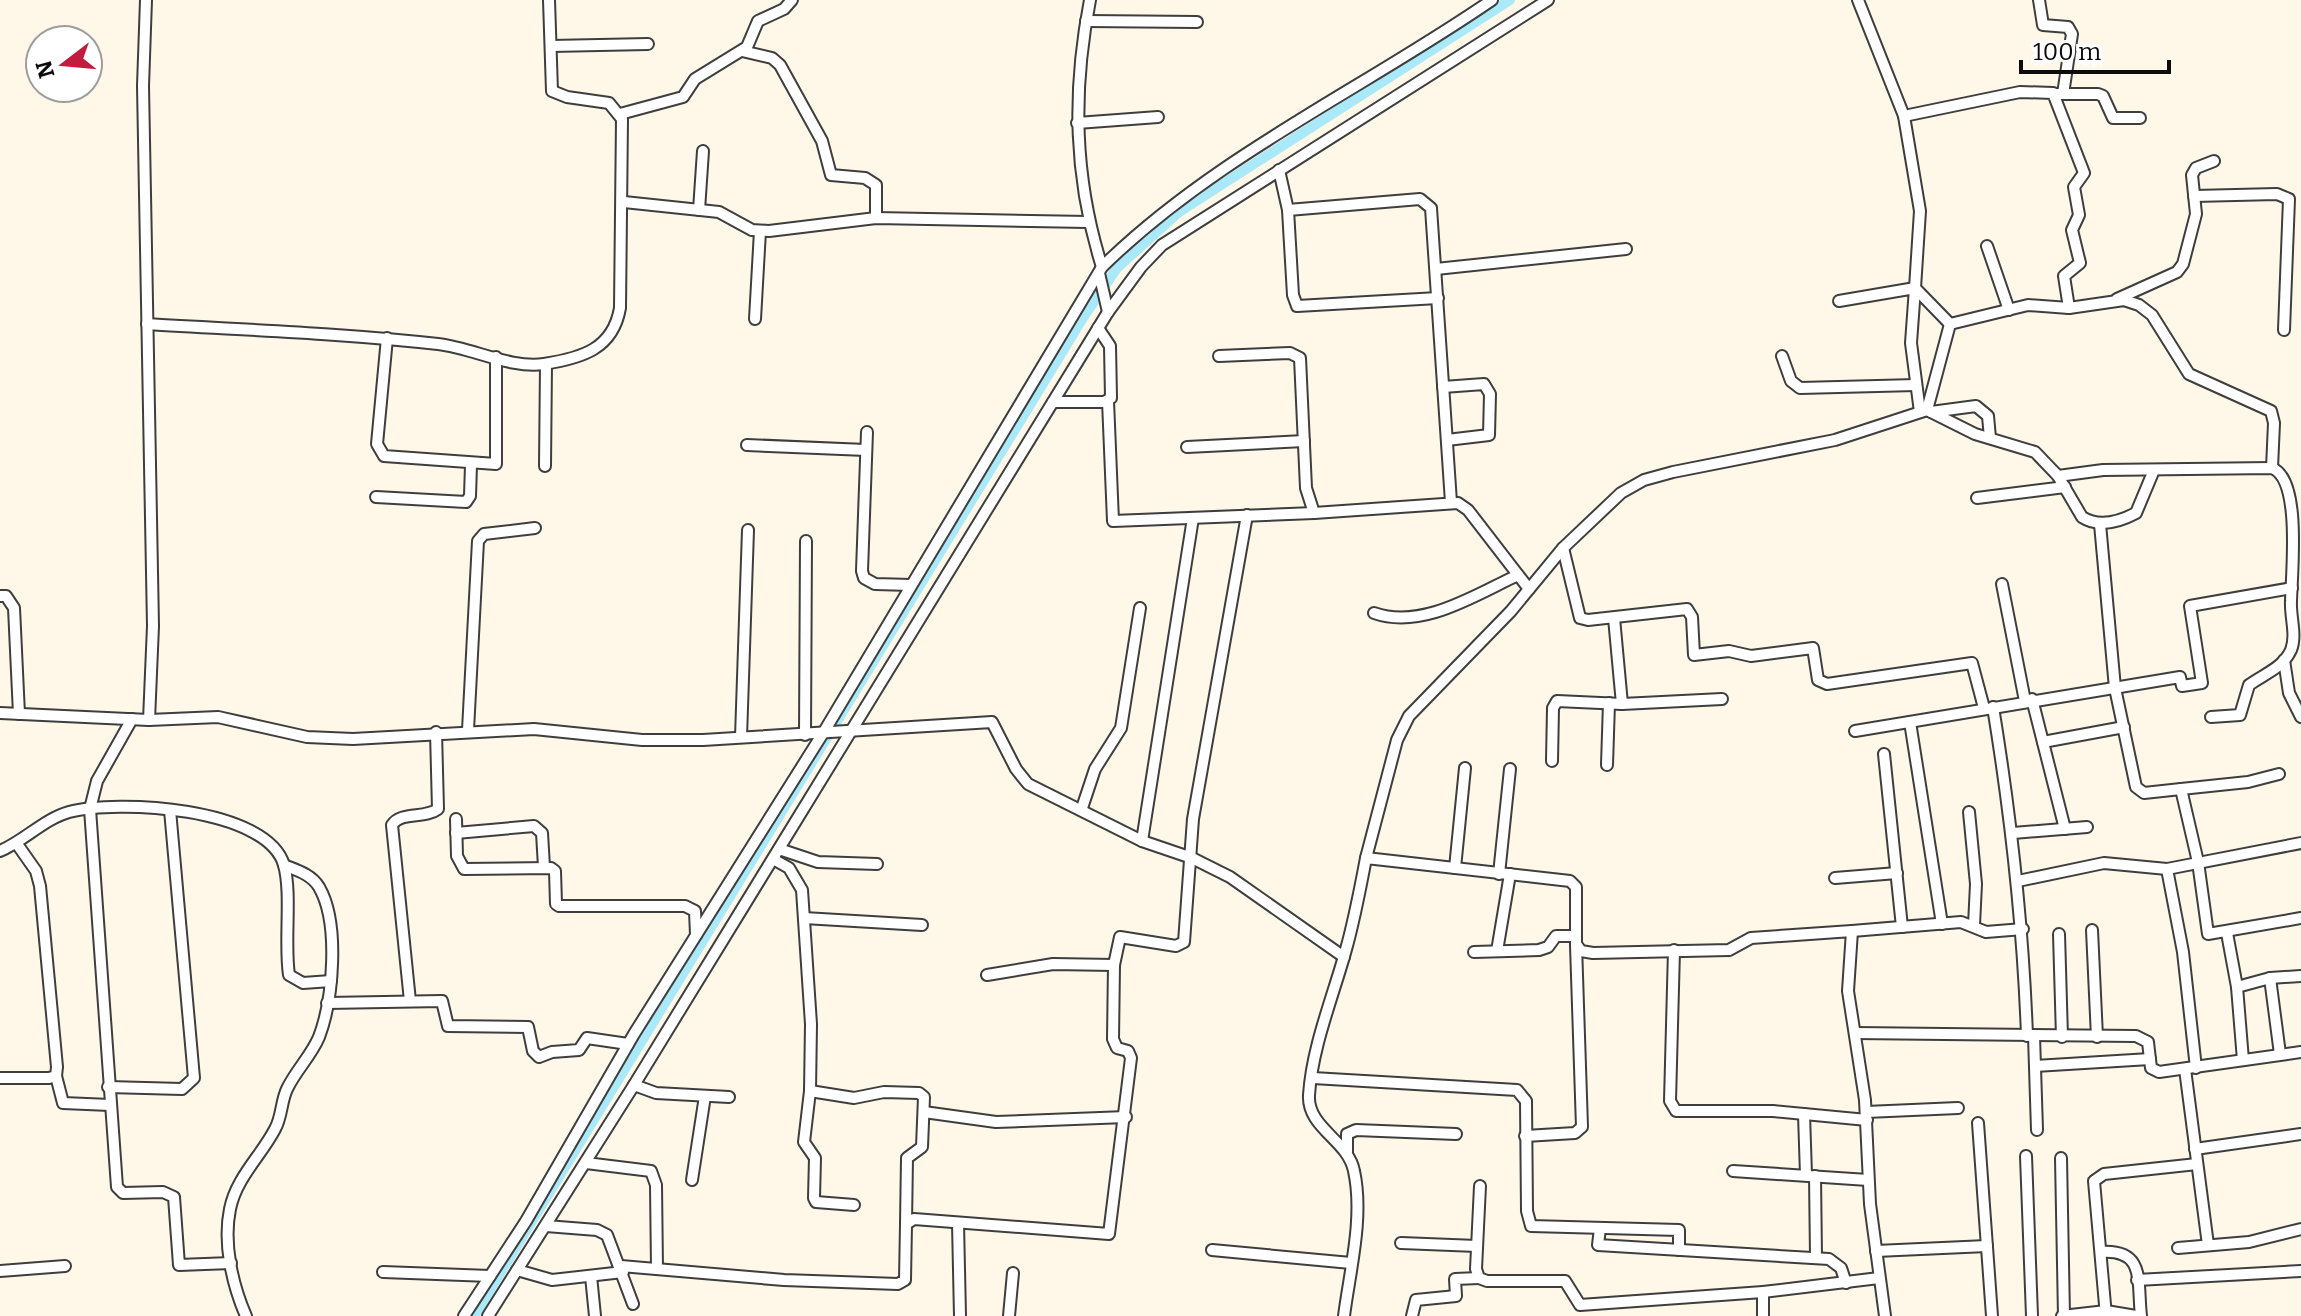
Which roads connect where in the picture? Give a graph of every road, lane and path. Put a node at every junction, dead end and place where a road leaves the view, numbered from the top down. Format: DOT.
graph roads {
  1 [pos="146,0"];
  2 [pos="549,0"];
  3 [pos="792,0"];
  4 [pos="1090,0"];
  5 [pos="1492,0"];
  6 [pos="1548,0"];
  7 [pos="1858,0"];
  8 [pos="2039,0"];
  9 [pos="1086,21"];
  10 [pos="1197,22"];
  11 [pos="648,44"];
  12 [pos="551,46"];
  13 [pos="742,51"];
  14 [pos="2058,93"];
  15 [pos="620,114"];
  16 [pos="1904,116"];
  17 [pos="1158,117"];
  18 [pos="2140,118"];
  19 [pos="1077,123"];
  20 [pos="703,151"];
  21 [pos="2214,161"];
  22 [pos="1279,170"];
  23 [pos="2194,196"];
  24 [pos="624,202"];
  25 [pos="699,210"];
  26 [pos="1288,210"];
  27 [pos="876,218"];
  28 [pos="1088,222"];
  29 [pos="760,231"];
  30 [pos="1987,246"];
  31 [pos="1626,249"];
  32 [pos="1436,269"];
  33 [pos="1101,273"];
  34 [pos="2301,277"];
  35 [pos="2287,278"];
  36 [pos="1915,288"];
  37 [pos="1438,298"];
  38 [pos="1839,301"];
  39 [pos="2107,303"];
  40 [pos="2069,308"];
  41 [pos="1108,309"];
  42 [pos="2009,310"];
  43 [pos="755,319"];
  44 [pos="147,324"];
  45 [pos="1950,324"];
  46 [pos="1098,328"];
  47 [pos="2284,330"];
  48 [pos="387,338"];
  49 [pos="1219,356"];
  50 [pos="1782,356"];
  51 [pos="496,357"];
  52 [pos="546,364"];
  53 [pos="1916,385"];
  54 [pos="1443,387"];
  55 [pos="1108,401"];
  56 [pos="1053,402"];
  57 [pos="1926,412"];
  58 [pos="867,432"];
  59 [pos="1990,438"];
  60 [pos="1447,440"];
  61 [pos="1304,441"];
  62 [pos="747,445"];
  63 [pos="1187,447"];
  64 [pos="866,450"];
  65 [pos="471,465"];
  66 [pos="545,466"];
  67 [pos="2272,468"];
  68 [pos="2154,470"];
  69 [pos="2058,476"];
  70 [pos="2065,487"];
  71 [pos="2299,492"];
  72 [pos="376,497"];
  73 [pos="1977,498"];
  74 [pos="1451,502"];
  75 [pos="1314,513"];
  76 [pos="1247,515"];
  77 [pos="1193,518"];
  78 [pos="2100,524"];
  79 [pos="535,528"];
  80 [pos="748,530"];
  81 [pos="806,541"];
  82 [pos="1563,548"];
  83 [pos="1518,575"];
  84 [pos="2002,584"];
  85 [pos="911,585"];
  86 [pos="2292,588"];
  87 [pos="1529,589"];
  88 [pos="0,596"];
  89 [pos="1140,608"];
  90 [pos="1374,613"];
  91 [pos="1614,618"];
  92 [pos="2297,640"];
  93 [pos="2284,660"];
  94 [pos="2115,688"];
  95 [pos="1722,699"];
  96 [pos="2029,700"];
  97 [pos="1609,703"];
  98 [pos="1622,704"];
  99 [pos="1988,708"];
  100 [pos="0,713"];
  101 [pos="19,714"];
  102 [pos="2211,717"];
  103 [pos="2301,717"];
  104 [pos="132,719"];
  105 [pos="149,720"];
  106 [pos="1910,722"];
  107 [pos="2124,727"];
  108 [pos="854,728"];
  109 [pos="468,730"];
  110 [pos="825,730"];
  111 [pos="1855,731"];
  112 [pos="436,732"];
  113 [pos="805,735"];
  114 [pos="741,737"];
  115 [pos="2043,742"];
  116 [pos="1884,754"];
  117 [pos="1552,761"];
  118 [pos="1607,765"];
  119 [pos="1465,768"];
  120 [pos="1510,769"];
  121 [pos="2279,774"];
  122 [pos="2181,789"];
  123 [pos="1082,808"];
  124 [pos="90,809"];
  125 [pos="170,810"];
  126 [pos="1969,812"];
  127 [pos="456,819"];
  128 [pos="2087,827"];
  129 [pos="2065,829"];
  130 [pos="456,833"];
  131 [pos="2013,833"];
  132 [pos="1142,841"];
  133 [pos="2301,843"];
  134 [pos="17,844"];
  135 [pos="0,851"];
  136 [pos="776,854"];
  137 [pos="1192,858"];
  138 [pos="1366,858"];
  139 [pos="2198,862"];
  140 [pos="877,864"];
  141 [pos="284,865"];
  142 [pos="544,867"];
  143 [pos="1455,868"];
  144 [pos="2167,869"];
  145 [pos="1897,873"];
  146 [pos="1504,874"];
  147 [pos="1835,878"];
  148 [pos="2018,881"];
  149 [pos="804,918"];
  150 [pos="2301,918"];
  151 [pos="1942,924"];
  152 [pos="922,925"];
  153 [pos="1974,925"];
  154 [pos="1902,927"];
  155 [pos="2023,929"];
  156 [pos="2092,930"];
  157 [pos="1852,931"];
  158 [pos="2227,933"];
  159 [pos="2059,934"];
  160 [pos="696,937"];
  161 [pos="1576,940"];
  162 [pos="1674,950"];
  163 [pos="1497,951"];
  164 [pos="1474,952"];
  165 [pos="1344,957"];
  166 [pos="1114,965"];
  167 [pos="987,975"];
  168 [pos="2301,976"];
  169 [pos="2270,978"];
  170 [pos="331,981"];
  171 [pos="2237,987"];
  172 [pos="410,1001"];
  173 [pos="327,1003"];
  174 [pos="1855,1033"];
  175 [pos="2030,1036"];
  176 [pos="2062,1037"];
  177 [pos="2097,1037"];
  178 [pos="628,1044"];
  179 [pos="2301,1052"];
  180 [pos="2280,1054"];
  181 [pos="2150,1059"];
  182 [pos="2243,1060"];
  183 [pos="2035,1066"];
  184 [pos="2190,1068"];
  185 [pos="56,1076"];
  186 [pos="0,1078"];
  187 [pos="1313,1078"];
  188 [pos="634,1085"];
  189 [pos="108,1087"];
  190 [pos="810,1091"];
  191 [pos="705,1096"];
  192 [pos="729,1097"];
  193 [pos="110,1105"];
  194 [pos="1958,1108"];
  195 [pos="924,1112"];
  196 [pos="1804,1114"];
  197 [pos="1866,1116"];
  198 [pos="1126,1117"];
  199 [pos="1978,1123"];
  200 [pos="2037,1130"];
  201 [pos="1456,1134"];
  202 [pos="2301,1134"];
  203 [pos="1525,1136"];
  204 [pos="2195,1149"];
  205 [pos="1347,1152"];
  206 [pos="2026,1156"];
  207 [pos="2061,1158"];
  208 [pos="586,1163"];
  209 [pos="2197,1164"];
  210 [pos="1733,1171"];
  211 [pos="1810,1176"];
  212 [pos="692,1180"];
  213 [pos="1868,1180"];
  214 [pos="1480,1186"];
  215 [pos="854,1205"];
  216 [pos="958,1223"];
  217 [pos="906,1224"];
  218 [pos="546,1226"];
  219 [pos="1600,1228"];
  220 [pos="2301,1229"];
  221 [pos="1401,1243"];
  222 [pos="2208,1245"];
  223 [pos="1477,1246"];
  224 [pos="1987,1246"];
  225 [pos="2178,1248"];
  226 [pos="1212,1250"];
  227 [pos="1679,1250"];
  228 [pos="1876,1251"];
  229 [pos="2101,1252"];
  230 [pos="1816,1257"];
  231 [pos="231,1263"];
  232 [pos="1351,1263"];
  233 [pos="65,1266"];
  234 [pos="622,1269"];
  235 [pos="657,1269"];
  236 [pos="517,1270"];
  237 [pos="0,1271"];
  238 [pos="2301,1271"];
  239 [pos="383,1272"];
  240 [pos="1013,1273"];
  241 [pos="490,1276"];
  242 [pos="591,1276"];
  243 [pos="1479,1278"];
  244 [pos="1879,1278"];
  245 [pos="2137,1280"];
  246 [pos="1846,1283"];
  247 [pos="1763,1292"];
  248 [pos="1616,1303"];
  249 [pos="633,1304"];
  250 [pos="2106,1314"];
  251 [pos="246,1316"];
  252 [pos="464,1316"];
  253 [pos="488,1316"];
  254 [pos="595,1316"];
  255 [pos="960,1316"];
  256 [pos="1009,1316"];
  257 [pos="1344,1316"];
  258 [pos="1412,1316"];
  259 [pos="1616,1316"];
  260 [pos="1763,1316"];
  261 [pos="1885,1316"];
  262 [pos="1992,1316"];
  263 [pos="2032,1316"];
  264 [pos="2063,1316"];
  265 [pos="2138,1316"];
  1 -- 44 [label="street"];
  2 -- 12 [label="street"];
  3 -- 13 [label="street"];
  4 -- 9 [label="street"];
  5 -- 33 [label="street"];
  6 -- 22 [label="street"];
  7 -- 16 [label="street"];
  8 -- 14 [label="street"];
  9 -- 10 [label="street"];
  9 -- 19 [label="street"];
  11 -- 12 [label="street"];
  12 -- 15 [label="street"];
  13 -- 15 [label="street"];
  13 -- 27 [label="street"];
  14 -- 16 [label="street"];
  14 -- 18 [label="street"];
  14 -- 40 [label="street"];
  15 -- 24 [label="street"];
  16 -- 36 [label="street"];
  17 -- 19 [label="street"];
  19 -- 28 [label="street"];
  20 -- 25 [label="street"];
  21 -- 23 [label="street"];
  22 -- 26 [label="street"];
  22 -- 41 [label="street"];
  23 -- 35 [label="street"];
  23 -- 39 [label="street"];
  24 -- 25 [label="street"];
  24 -- 52 [label="street"];
  25 -- 29 [label="street"];
  26 -- 32 [label="street"];
  26 -- 37 [label="street"];
  27 -- 28 [label="street"];
  27 -- 29 [label="street"];
  28 -- 33 [label="street"];
  29 -- 43 [label="street"];
  30 -- 42 [label="street"];
  31 -- 32 [label="street"];
  32 -- 37 [label="street"];
  33 -- 41 [label="street"];
  33 -- 85 [label="street"];
  34 -- 35 [label="street"];
  35 -- 47 [label="street"];
  36 -- 38 [label="street"];
  36 -- 45 [label="street"];
  36 -- 53 [label="street"];
  37 -- 54 [label="street"];
  39 -- 40 [label="street"];
  39 -- 67 [label="street"];
  40 -- 42 [label="street"];
  41 -- 46 [label="street"];
  42 -- 45 [label="street"];
  44 -- 48 [label="street"];
  44 -- 105 [label="street"];
  45 -- 57 [label="street"];
  46 -- 55 [label="street"];
  46 -- 56 [label="street"];
  48 -- 51 [label="street"];
  48 -- 65 [label="street"];
  49 -- 61 [label="street"];
  50 -- 53 [label="street"];
  51 -- 52 [label="street"];
  51 -- 65 [label="street"];
  52 -- 66 [label="street"];
  53 -- 57 [label="street"];
  54 -- 60 [label="street"];
  54 -- 60 [label="street"];
  55 -- 56 [label="street"];
  55 -- 77 [label="street"];
  56 -- 108 [label="street"];
  57 -- 59 [label="street"];
  57 -- 59 [label="street"];
  57 -- 82 [label="street"];
  58 -- 64 [label="street"];
  59 -- 69 [label="street"];
  60 -- 74 [label="street"];
  61 -- 63 [label="street"];
  61 -- 75 [label="street"];
  62 -- 64 [label="street"];
  64 -- 85 [label="street"];
  65 -- 72 [label="street"];
  67 -- 68 [label="street"];
  67 -- 71 [label="street"];
  68 -- 69 [label="street"];
  68 -- 78 [label="street"];
  69 -- 70 [label="street"];
  70 -- 73 [label="street"];
  70 -- 78 [label="street"];
  71 -- 86 [label="street"];
  74 -- 75 [label="street"];
  74 -- 83 [label="street"];
  75 -- 76 [label="street"];
  76 -- 77 [label="street"];
  76 -- 137 [label="street"];
  77 -- 132 [label="street"];
  78 -- 94 [label="street"];
  79 -- 109 [label="street"];
  80 -- 114 [label="street"];
  81 -- 113 [label="street"];
  82 -- 87 [label="street"];
  82 -- 91 [label="street"];
  83 -- 87 [label="street"];
  83 -- 90 [label="street"];
  84 -- 96 [label="street"];
  85 -- 110 [label="street"];
  86 -- 92 [label="street"];
  86 -- 94 [label="street"];
  87 -- 138 [label="street"];
  88 -- 101 [label="street"];
  89 -- 123 [label="street"];
  91 -- 98 [label="street"];
  91 -- 99 [label="street"];
  92 -- 93 [label="street"];
  93 -- 102 [label="street"];
  93 -- 103 [label="street"];
  94 -- 96 [label="street"];
  94 -- 107 [label="street"];
  95 -- 98 [label="street"];
  96 -- 99 [label="street"];
  96 -- 115 [label="street"];
  97 -- 98 [label="street"];
  97 -- 117 [label="street"];
  97 -- 118 [label="street"];
  99 -- 106 [label="street"];
  99 -- 131 [label="street"];
  100 -- 101 [label="street"];
  101 -- 104 [label="street"];
  104 -- 105 [label="street"];
  104 -- 124 [label="street"];
  105 -- 112 [label="street"];
  106 -- 111 [label="street"];
  106 -- 151 [label="street"];
  107 -- 115 [label="street"];
  107 -- 122 [label="street"];
  108 -- 110 [label="street"];
  108 -- 123 [label="street"];
  108 -- 136 [label="street"];
  109 -- 112 [label="street"];
  109 -- 114 [label="street"];
  110 -- 113 [label="street"];
  110 -- 160 [label="street"];
  112 -- 172 [label="street"];
  113 -- 114 [label="street"];
  115 -- 129 [label="street"];
  116 -- 145 [label="street"];
  119 -- 143 [label="street"];
  120 -- 146 [label="street"];
  121 -- 122 [label="street"];
  122 -- 139 [label="street"];
  123 -- 132 [label="street"];
  124 -- 125 [label="street"];
  124 -- 134 [label="street"];
  124 -- 189 [label="street"];
  125 -- 141 [label="street"];
  125 -- 189 [label="street"];
  126 -- 153 [label="street"];
  127 -- 130 [label="street"];
  128 -- 129 [label="street"];
  129 -- 131 [label="street"];
  130 -- 142 [label="street"];
  130 -- 142 [label="street"];
  131 -- 148 [label="street"];
  132 -- 137 [label="street"];
  133 -- 139 [label="street"];
  134 -- 135 [label="street"];
  134 -- 185 [label="street"];
  136 -- 140 [label="street"];
  136 -- 149 [label="street"];
  136 -- 188 [label="street"];
  137 -- 165 [label="street"];
  137 -- 166 [label="street"];
  138 -- 143 [label="street"];
  138 -- 165 [label="street"];
  139 -- 144 [label="street"];
  139 -- 158 [label="street"];
  141 -- 170 [label="street"];
  141 -- 170 [label="street"];
  142 -- 160 [label="street"];
  143 -- 146 [label="street"];
  144 -- 148 [label="street"];
  144 -- 184 [label="street"];
  145 -- 147 [label="street"];
  145 -- 154 [label="street"];
  146 -- 161 [label="street"];
  146 -- 163 [label="street"];
  148 -- 155 [label="street"];
  149 -- 152 [label="street"];
  149 -- 190 [label="street"];
  150 -- 158 [label="street"];
  151 -- 153 [label="street"];
  151 -- 154 [label="street"];
  153 -- 155 [label="street"];
  154 -- 157 [label="street"];
  155 -- 175 [label="street"];
  156 -- 177 [label="street"];
  157 -- 162 [label="street"];
  157 -- 174 [label="street"];
  158 -- 171 [label="street"];
  159 -- 176 [label="street"];
  160 -- 178 [label="street"];
  161 -- 162 [label="street"];
  161 -- 163 [label="street"];
  161 -- 203 [label="street"];
  162 -- 196 [label="street"];
  163 -- 164 [label="street"];
  165 -- 187 [label="street"];
  166 -- 167 [label="street"];
  166 -- 198 [label="street"];
  168 -- 169 [label="street"];
  169 -- 171 [label="street"];
  169 -- 180 [label="street"];
  170 -- 173 [label="street"];
  171 -- 182 [label="street"];
  172 -- 173 [label="street"];
  172 -- 178 [label="street"];
  173 -- 231 [label="street"];
  174 -- 175 [label="street"];
  174 -- 197 [label="street"];
  175 -- 176 [label="street"];
  175 -- 183 [label="street"];
  176 -- 177 [label="street"];
  177 -- 181 [label="street"];
  178 -- 241 [label="street"];
  179 -- 180 [label="street"];
  180 -- 182 [label="street"];
  181 -- 183 [label="street"];
  181 -- 184 [label="street"];
  182 -- 184 [label="street"];
  183 -- 200 [label="street"];
  184 -- 204 [label="street"];
  185 -- 186 [label="street"];
  185 -- 193 [label="street"];
  187 -- 203 [label="street"];
  187 -- 205 [label="street"];
  188 -- 191 [label="street"];
  188 -- 208 [label="street"];
  189 -- 193 [label="street"];
  190 -- 195 [label="street"];
  190 -- 215 [label="street"];
  191 -- 192 [label="street"];
  191 -- 212 [label="street"];
  193 -- 231 [label="street"];
  194 -- 197 [label="street"];
  195 -- 198 [label="street"];
  195 -- 217 [label="street"];
  196 -- 197 [label="street"];
  196 -- 211 [label="street"];
  197 -- 213 [label="street"];
  198 -- 216 [label="street"];
  199 -- 224 [label="street"];
  201 -- 205 [label="street"];
  202 -- 204 [label="street"];
  203 -- 219 [label="street"];
  204 -- 209 [label="street"];
  205 -- 232 [label="street"];
  206 -- 263 [label="street"];
  207 -- 264 [label="street"];
  208 -- 218 [label="street"];
  208 -- 235 [label="street"];
  209 -- 222 [label="street"];
  209 -- 229 [label="street"];
  210 -- 211 [label="street"];
  211 -- 213 [label="street"];
  211 -- 230 [label="street"];
  213 -- 228 [label="street"];
  214 -- 223 [label="street"];
  216 -- 217 [label="street"];
  216 -- 255 [label="street"];
  217 -- 235 [label="street"];
  218 -- 234 [label="street"];
  218 -- 236 [label="street"];
  219 -- 227 [label="street"];
  219 -- 227 [label="street"];
  220 -- 222 [label="street"];
  221 -- 223 [label="street"];
  222 -- 225 [label="street"];
  223 -- 243 [label="street"];
  224 -- 228 [label="street"];
  224 -- 262 [label="street"];
  226 -- 232 [label="street"];
  227 -- 230 [label="street"];
  228 -- 244 [label="street"];
  229 -- 245 [label="street"];
  229 -- 250 [label="street"];
  230 -- 246 [label="street"];
  231 -- 251 [label="street"];
  232 -- 257 [label="street"];
  233 -- 237 [label="street"];
  234 -- 235 [label="street"];
  234 -- 242 [label="street"];
  234 -- 249 [label="street"];
  236 -- 242 [label="street"];
  236 -- 253 [label="street"];
  238 -- 245 [label="street"];
  239 -- 241 [label="street"];
  240 -- 256 [label="street"];
  241 -- 252 [label="street"];
  242 -- 254 [label="street"];
  243 -- 248 [label="street"];
  243 -- 258 [label="street"];
  244 -- 246 [label="street"];
  244 -- 261 [label="street"];
  245 -- 265 [label="street"];
  246 -- 247 [label="street"];
  247 -- 248 [label="street"];
  247 -- 260 [label="street"];
  248 -- 259 [label="street"];
  250 -- 264 [label="street"];
  250 -- 265 [label="street"];
}
